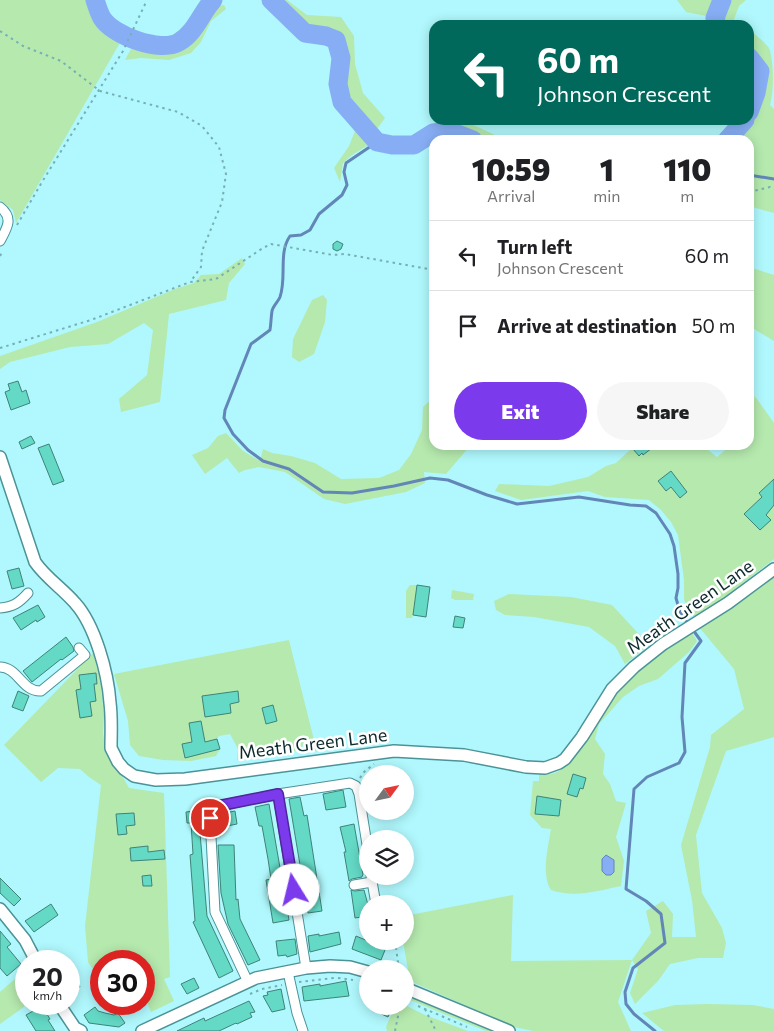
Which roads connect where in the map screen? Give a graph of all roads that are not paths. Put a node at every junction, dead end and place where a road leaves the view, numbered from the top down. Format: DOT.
graph roads {
  1 [pos="0,207"];
  2 [pos="2,244"];
  3 [pos="0,458"];
  4 [pos="774,569"];
  5 [pos="28,593"];
  6 [pos="0,608"];
  7 [pos="79,648"];
  8 [pos="0,667"];
  9 [pos="278,794"];
  10 [pos="365,830"];
  11 [pos="359,883"];
  12 [pos="354,885"];
  13 [pos="2,914"];
  14 [pos="30,950"];
  15 [pos="306,968"];
  16 [pos="359,970"];
  17 [pos="288,972"];
  18 [pos="248,982"];
  19 [pos="414,992"];
  20 [pos="66,1015"];
  21 [pos="159,1027"];
  22 [pos="76,1030"];
  23 [pos="142,1031"];
  24 [pos="303,1031"];
  25 [pos="509,1031"];
  1 -- 2 [label="street"];
  3 -- 4 [label="street, Meath Green Lane"];
  5 -- 6 [label="street"];
  7 -- 8 [label="street"];
  9 -- 10 [label="street"];
  9 -- 15 [label="street"];
  9 -- 18 [label="street"];
  11 -- 12 [label="street"];
  13 -- 14 [label="street"];
  15 -- 16 [label="street"];
  15 -- 17 [label="street"];
  17 -- 18 [label="street"];
  17 -- 24 [label="street"];
  18 -- 21 [label="street"];
  19 -- 25 [label="street"];
  20 -- 22 [label="street"];
  21 -- 23 [label="street"];
}
